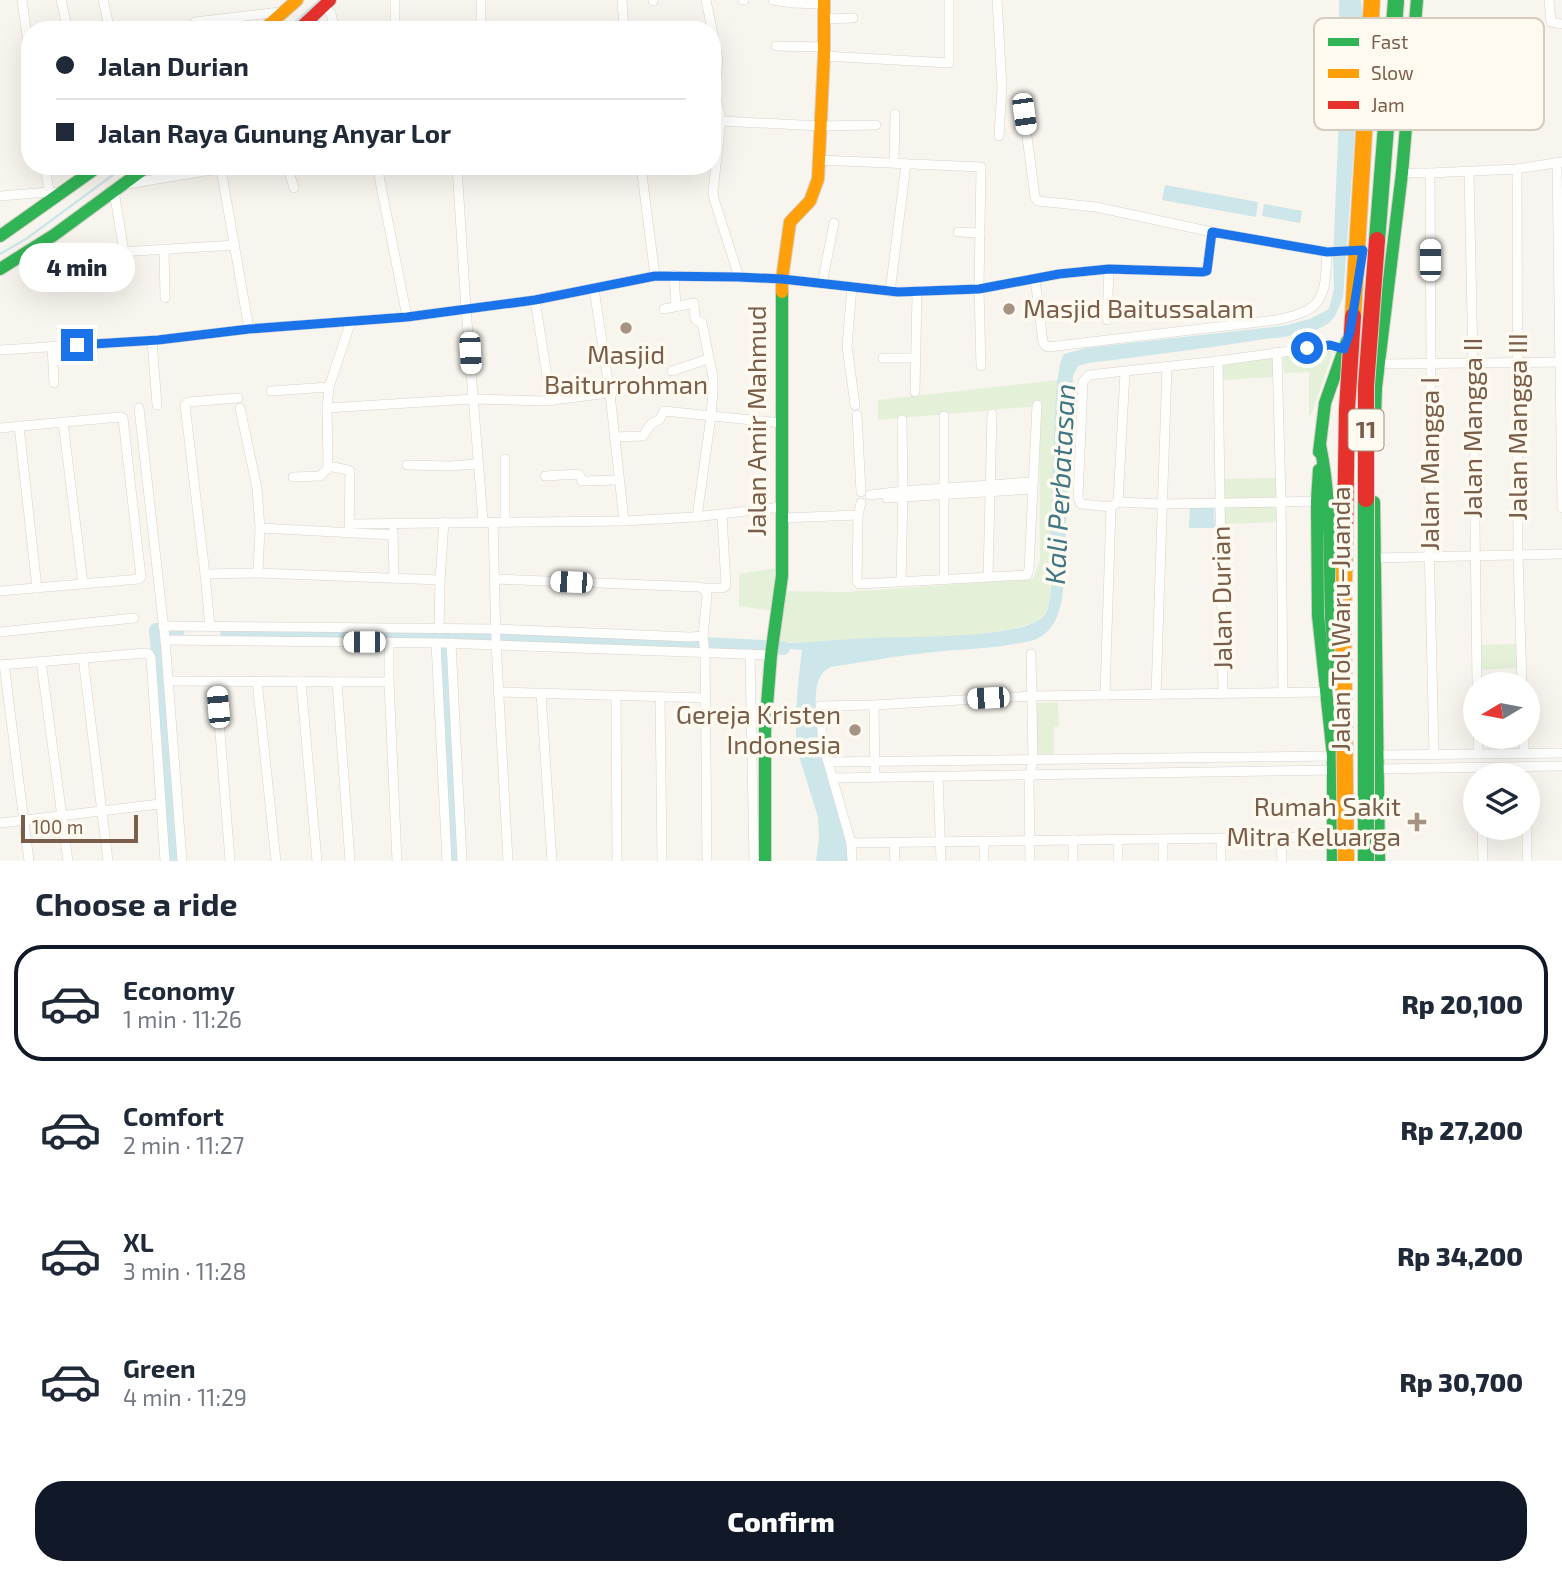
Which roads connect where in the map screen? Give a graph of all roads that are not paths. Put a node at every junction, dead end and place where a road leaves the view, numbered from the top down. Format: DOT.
graph roads {
  1 [pos="22,0"];
  2 [pos="61,0"];
  3 [pos="103,0"];
  4 [pos="395,0"];
  5 [pos="481,0"];
  6 [pos="622,0"];
  7 [pos="706,0"];
  8 [pos="773,0"];
  9 [pos="949,0"];
  10 [pos="997,0"];
  11 [pos="1373,0"];
  12 [pos="1379,0"];
  13 [pos="1396,0"];
  14 [pos="1403,0"];
  15 [pos="1417,0"];
  16 [pos="1549,0"];
  17 [pos="329,1"];
  18 [pos="290,4"];
  19 [pos="824,8"];
  20 [pos="853,18"];
  21 [pos="1372,18"];
  22 [pos="1377,18"];
  23 [pos="1395,18"];
  24 [pos="1401,18"];
  25 [pos="1415,18"];
  26 [pos="25,21"];
  27 [pos="66,21"];
  28 [pos="108,21"];
  29 [pos="200,21"];
  30 [pos="272,21"];
  31 [pos="308,21"];
  32 [pos="333,21"];
  33 [pos="395,21"];
  34 [pos="481,21"];
  35 [pos="623,21"];
  36 [pos="711,21"];
  37 [pos="1562,24"];
  38 [pos="776,46"];
  39 [pos="824,52"];
  40 [pos="895,114"];
  41 [pos="1024,114"];
  42 [pos="721,121"];
  43 [pos="876,125"];
  44 [pos="821,126"];
  45 [pos="1364,130"];
  46 [pos="1367,130"];
  47 [pos="1386,130"];
  48 [pos="1406,130"];
  49 [pos="999,136"];
  50 [pos="820,160"];
  51 [pos="1560,162"];
  52 [pos="894,163"];
  53 [pos="906,164"];
  54 [pos="1517,169"];
  55 [pos="1469,172"];
  56 [pos="1402,173"];
  57 [pos="1430,173"];
  58 [pos="48,175"];
  59 [pos="85,175"];
  60 [pos="141,175"];
  61 [pos="222,175"];
  62 [pos="289,175"];
  63 [pos="379,175"];
  64 [pos="458,175"];
  65 [pos="642,175"];
  66 [pos="715,175"];
  67 [pos="119,188"];
  68 [pos="294,188"];
  69 [pos="55,193"];
  70 [pos="0,196"];
  71 [pos="834,223"];
  72 [pos="958,232"];
  73 [pos="1212,232"];
  74 [pos="979,233"];
  75 [pos="0,236"];
  76 [pos="235,245"];
  77 [pos="164,249"];
  78 [pos="1356,250"];
  79 [pos="124,252"];
  80 [pos="1329,252"];
  81 [pos="17,258"];
  82 [pos="0,269"];
  83 [pos="1109,269"];
  84 [pos="674,275"];
  85 [pos="655,276"];
  86 [pos="737,277"];
  87 [pos="782,279"];
  88 [pos="1035,279"];
  89 [pos="822,284"];
  90 [pos="852,287"];
  91 [pos="594,289"];
  92 [pos="979,289"];
  93 [pos="890,292"];
  94 [pos="918,292"];
  95 [pos="165,298"];
  96 [pos="535,300"];
  97 [pos="676,306"];
  98 [pos="466,309"];
  99 [pos="664,309"];
  100 [pos="407,317"];
  101 [pos="1107,320"];
  102 [pos="351,321"];
  103 [pos="249,329"];
  104 [pos="1350,332"];
  105 [pos="1381,340"];
  106 [pos="152,341"];
  107 [pos="52,346"];
  108 [pos="1344,349"];
  109 [pos="0,350"];
  110 [pos="1277,352"];
  111 [pos="883,358"];
  112 [pos="915,358"];
  113 [pos="708,359"];
  114 [pos="1218,361"];
  115 [pos="1561,362"];
  116 [pos="1473,363"];
  117 [pos="1519,363"];
  118 [pos="1431,364"];
  119 [pos="981,366"];
  120 [pos="1167,367"];
  121 [pos="1378,368"];
  122 [pos="1336,369"];
  123 [pos="672,371"];
  124 [pos="1125,372"];
  125 [pos="54,383"];
  126 [pos="329,387"];
  127 [pos="642,389"];
  128 [pos="271,391"];
  129 [pos="915,392"];
  130 [pos="610,394"];
  131 [pos="473,399"];
  132 [pos="551,401"];
  133 [pos="157,405"];
  134 [pos="1037,405"];
  135 [pos="139,408"];
  136 [pos="327,408"];
  137 [pos="992,414"];
  138 [pos="711,416"];
  139 [pos="944,416"];
  140 [pos="902,420"];
  141 [pos="63,422"];
  142 [pos="782,423"];
  143 [pos="19,426"];
  144 [pos="0,428"];
  145 [pos="614,437"];
  146 [pos="1320,444"];
  147 [pos="505,459"];
  148 [pos="478,464"];
  149 [pos="407,465"];
  150 [pos="329,467"];
  151 [pos="545,476"];
  152 [pos="293,477"];
  153 [pos="619,480"];
  154 [pos="1032,486"];
  155 [pos="989,488"];
  156 [pos="945,491"];
  157 [pos="903,494"];
  158 [pos="865,497"];
  159 [pos="1317,501"];
  160 [pos="1220,502"];
  161 [pos="1281,502"];
  162 [pos="1115,504"];
  163 [pos="1162,504"];
  164 [pos="1562,508"];
  165 [pos="722,515"];
  166 [pos="783,516"];
  167 [pos="697,517"];
  168 [pos="858,517"];
  169 [pos="488,521"];
  170 [pos="624,521"];
  171 [pos="444,522"];
  172 [pos="505,522"];
  173 [pos="392,523"];
  174 [pos="260,528"];
  175 [pos="349,528"];
  176 [pos="393,535"];
  177 [pos="1562,554"];
  178 [pos="1518,555"];
  179 [pos="1474,556"];
  180 [pos="1429,557"];
  181 [pos="1374,558"];
  182 [pos="258,573"];
  183 [pos="205,574"];
  184 [pos="988,576"];
  185 [pos="394,578"];
  186 [pos="494,579"];
  187 [pos="440,580"];
  188 [pos="944,580"];
  189 [pos="901,582"];
  190 [pos="83,584"];
  191 [pos="37,588"];
  192 [pos="701,588"];
  193 [pos="0,591"];
  194 [pos="134,618"];
  195 [pos="210,627"];
  196 [pos="439,629"];
  197 [pos="0,632"];
  198 [pos="164,633"];
  199 [pos="496,637"];
  200 [pos="389,642"];
  201 [pos="444,643"];
  202 [pos="704,644"];
  203 [pos="771,649"];
  204 [pos="1031,653"];
  205 [pos="750,654"];
  206 [pos="83,658"];
  207 [pos="41,661"];
  208 [pos="2,664"];
  209 [pos="1477,672"];
  210 [pos="1522,672"];
  211 [pos="168,681"];
  212 [pos="216,681"];
  213 [pos="257,681"];
  214 [pos="301,681"];
  215 [pos="389,681"];
  216 [pos="337,682"];
  217 [pos="498,692"];
  218 [pos="1283,692"];
  219 [pos="1325,692"];
  220 [pos="541,693"];
  221 [pos="1223,693"];
  222 [pos="1156,694"];
  223 [pos="616,695"];
  224 [pos="1105,695"];
  225 [pos="1032,696"];
  226 [pos="660,697"];
  227 [pos="706,698"];
  228 [pos="874,705"];
  229 [pos="1478,749"];
  230 [pos="1524,749"];
  231 [pos="1524,753"];
  232 [pos="1562,753"];
  233 [pos="1434,754"];
  234 [pos="1478,754"];
  235 [pos="1337,758"];
  236 [pos="1033,760"];
  237 [pos="875,761"];
  238 [pos="828,762"];
  239 [pos="1378,762"];
  240 [pos="1562,766"];
  241 [pos="1463,769"];
  242 [pos="1540,769"];
  243 [pos="1030,775"];
  244 [pos="938,776"];
  245 [pos="875,777"];
  246 [pos="833,778"];
  247 [pos="160,804"];
  248 [pos="102,811"];
  249 [pos="62,816"];
  250 [pos="24,820"];
  251 [pos="0,823"];
  252 [pos="1332,836"];
  253 [pos="1221,838"];
  254 [pos="1282,838"];
  255 [pos="1163,839"];
  256 [pos="1073,840"];
  257 [pos="1118,840"];
  258 [pos="1482,840"];
  259 [pos="1527,840"];
  260 [pos="984,841"];
  261 [pos="1030,841"];
  262 [pos="894,842"];
  263 [pos="940,842"];
  264 [pos="851,843"];
  265 [pos="29,861"];
  266 [pos="68,861"];
  267 [pos="107,861"];
  268 [pos="165,861"];
  269 [pos="182,861"];
  270 [pos="230,861"];
  271 [pos="276,861"];
  272 [pos="317,861"];
  273 [pos="350,861"];
  274 [pos="397,861"];
  275 [pos="447,861"];
  276 [pos="462,861"];
  277 [pos="509,861"];
  278 [pos="552,861"];
  279 [pos="617,861"];
  280 [pos="662,861"];
  281 [pos="707,861"];
  282 [pos="754,861"];
  283 [pos="765,861"];
  284 [pos="852,861"];
  285 [pos="895,861"];
  286 [pos="941,861"];
  287 [pos="984,861"];
  288 [pos="1030,861"];
  289 [pos="1073,861"];
  290 [pos="1118,861"];
  291 [pos="1163,861"];
  292 [pos="1221,861"];
  293 [pos="1282,861"];
  294 [pos="1333,861"];
  295 [pos="1346,861"];
  296 [pos="1366,861"];
  297 [pos="1378,861"];
  298 [pos="1483,861"];
  299 [pos="1527,861"];
  1 -- 26 [label="street"];
  2 -- 27 [label="street"];
  3 -- 28 [label="street"];
  4 -- 33 [label="street"];
  5 -- 34 [label="street"];
  6 -- 35 [label="street"];
  7 -- 36 [label="street"];
  8 -- 19 [label="street"];
  9 -- 39 [label="street"];
  10 -- 49 [label="street"];
  11 -- 21 [label="main road, Jalan Tol Waru–Juanda / 11, bridge"];
  12 -- 22 [label="main road"];
  13 -- 23 [label="main road, Jalan Tol Waru–Juanda / 11, bridge"];
  14 -- 24 [label="main road, bridge"];
  15 -- 25 [label="main road"];
  16 -- 37 [label="street"];
  17 -- 31 [label="main road"];
  17 -- 32 [label="street"];
  18 -- 29 [label="street"];
  18 -- 30 [label="main road"];
  19 -- 20 [label="street"];
  19 -- 39 [label="main road, Jalan Amir Mahmud"];
  38 -- 39 [label="street"];
  39 -- 44 [label="main road, Jalan Amir Mahmud"];
  40 -- 52 [label="street"];
  41 -- 73 [label="street"];
  42 -- 44 [label="street"];
  43 -- 44 [label="street"];
  44 -- 50 [label="main road, Jalan Amir Mahmud"];
  45 -- 235 [label="main road, Jalan Tol Waru–Juanda / 11, bridge"];
  46 -- 78 [label="main road"];
  47 -- 296 [label="main road, Jalan Tol Waru–Juanda / 11, bridge"];
  48 -- 56 [label="main road"];
  50 -- 52 [label="street"];
  50 -- 87 [label="main road, Jalan Amir Mahmud"];
  51 -- 54 [label="street"];
  51 -- 115 [label="street"];
  52 -- 53 [label="street"];
  53 -- 74 [label="street"];
  53 -- 93 [label="street"];
  54 -- 55 [label="street"];
  54 -- 117 [label="street, Jalan Mangga III"];
  55 -- 57 [label="street"];
  55 -- 116 [label="street, Jalan Mangga II"];
  56 -- 57 [label="street"];
  56 -- 105 [label="main road"];
  57 -- 118 [label="street, Jalan Mangga I"];
  58 -- 69 [label="street"];
  59 -- 69 [label="main road"];
  60 -- 67 [label="main road"];
  61 -- 76 [label="street"];
  62 -- 68 [label="street"];
  63 -- 100 [label="street"];
  64 -- 98 [label="street"];
  65 -- 85 [label="street"];
  66 -- 86 [label="street"];
  67 -- 79 [label="street"];
  67 -- 81 [label="main road"];
  69 -- 70 [label="street"];
  69 -- 75 [label="main road"];
  71 -- 89 [label="street"];
  72 -- 74 [label="street"];
  73 -- 80 [label="street"];
  73 -- 83 [label="street"];
  74 -- 92 [label="street"];
  76 -- 77 [label="street"];
  76 -- 103 [label="street"];
  77 -- 79 [label="street"];
  77 -- 95 [label="street"];
  78 -- 80 [label="street"];
  78 -- 104 [label="main road"];
  79 -- 81 [label="street"];
  80 -- 88 [label="street"];
  81 -- 82 [label="main road"];
  83 -- 88 [label="street"];
  83 -- 101 [label="street"];
  84 -- 85 [label="street"];
  84 -- 86 [label="street"];
  84 -- 97 [label="street"];
  85 -- 91 [label="street"];
  86 -- 87 [label="street"];
  87 -- 89 [label="street"];
  87 -- 142 [label="main road, Jalan Amir Mahmud"];
  88 -- 92 [label="street"];
  89 -- 90 [label="street"];
  90 -- 93 [label="street"];
  90 -- 158 [label="street"];
  91 -- 96 [label="street"];
  91 -- 130 [label="street"];
  92 -- 94 [label="street"];
  92 -- 119 [label="street"];
  93 -- 94 [label="street"];
  94 -- 112 [label="street"];
  96 -- 98 [label="street"];
  96 -- 132 [label="street"];
  97 -- 99 [label="street"];
  97 -- 113 [label="street"];
  98 -- 100 [label="street"];
  98 -- 131 [label="street"];
  100 -- 102 [label="street"];
  102 -- 103 [label="street"];
  102 -- 126 [label="street"];
  103 -- 106 [label="street"];
  104 -- 105 [label="main road"];
  104 -- 108 [label="main road"];
  105 -- 121 [label="main road"];
  106 -- 107 [label="street"];
  106 -- 133 [label="street"];
  107 -- 109 [label="street"];
  107 -- 125 [label="street"];
  108 -- 110 [label="street, Jalan Durian"];
  108 -- 122 [label="main road"];
  110 -- 114 [label="street, Jalan Durian"];
  110 -- 161 [label="street"];
  111 -- 112 [label="street"];
  112 -- 129 [label="street"];
  113 -- 123 [label="street"];
  113 -- 138 [label="street"];
  114 -- 120 [label="street, Jalan Durian"];
  114 -- 160 [label="street, Jalan Durian"];
  115 -- 117 [label="street"];
  115 -- 164 [label="street"];
  116 -- 117 [label="street"];
  116 -- 118 [label="street"];
  116 -- 179 [label="street, Jalan Mangga II"];
  117 -- 178 [label="street, Jalan Mangga III"];
  118 -- 121 [label="street"];
  118 -- 180 [label="street, Jalan Mangga I"];
  120 -- 124 [label="street, Jalan Durian"];
  120 -- 163 [label="street"];
  121 -- 122 [label="main road"];
  121 -- 181 [label="main road"];
  122 -- 146 [label="main road"];
  124 -- 162 [label="street"];
  124 -- 162 [label="street, Jalan Durian"];
  126 -- 128 [label="street"];
  126 -- 136 [label="street"];
  127 -- 130 [label="street"];
  130 -- 132 [label="street"];
  130 -- 145 [label="street"];
  131 -- 132 [label="street"];
  131 -- 136 [label="street"];
  131 -- 148 [label="street"];
  134 -- 154 [label="street"];
  135 -- 198 [label="street"];
  136 -- 150 [label="street"];
  137 -- 155 [label="street"];
  138 -- 142 [label="street"];
  138 -- 145 [label="street"];
  138 -- 167 [label="street"];
  139 -- 156 [label="street"];
  140 -- 157 [label="street"];
  141 -- 143 [label="street"];
  141 -- 190 [label="street"];
  141 -- 190 [label="street"];
  142 -- 166 [label="main road, Jalan Amir Mahmud"];
  143 -- 144 [label="street"];
  143 -- 191 [label="street"];
  145 -- 153 [label="street"];
  146 -- 159 [label="main road"];
  146 -- 235 [label="main road, bridge"];
  147 -- 172 [label="street"];
  148 -- 149 [label="street"];
  148 -- 169 [label="street"];
  150 -- 152 [label="street"];
  150 -- 175 [label="street"];
  151 -- 153 [label="street"];
  153 -- 170 [label="street"];
  154 -- 155 [label="street"];
  154 -- 184 [label="street"];
  155 -- 156 [label="street"];
  155 -- 184 [label="street"];
  156 -- 157 [label="street"];
  156 -- 188 [label="street"];
  157 -- 158 [label="street"];
  157 -- 189 [label="street"];
  158 -- 168 [label="street"];
  159 -- 161 [label="street, Jalan Durian"];
  159 -- 219 [label="main road"];
  160 -- 161 [label="street, Jalan Durian"];
  160 -- 163 [label="street, Jalan Durian"];
  160 -- 221 [label="street, Jalan Durian"];
  161 -- 218 [label="street"];
  162 -- 163 [label="street, Jalan Durian"];
  162 -- 224 [label="street"];
  163 -- 222 [label="street"];
  165 -- 166 [label="street"];
  165 -- 167 [label="street"];
  165 -- 192 [label="street"];
  166 -- 168 [label="street"];
  166 -- 203 [label="main road, Jalan Amir Mahmud"];
  167 -- 170 [label="street"];
  168 -- 189 [label="street"];
  169 -- 171 [label="street"];
  169 -- 172 [label="street"];
  169 -- 186 [label="street"];
  170 -- 172 [label="street"];
  171 -- 173 [label="street"];
  171 -- 187 [label="street"];
  173 -- 175 [label="street"];
  173 -- 176 [label="street"];
  174 -- 175 [label="street"];
  174 -- 182 [label="street"];
  174 -- 183 [label="street"];
  175 -- 176 [label="street"];
  176 -- 185 [label="street"];
  177 -- 178 [label="street"];
  178 -- 179 [label="street"];
  178 -- 210 [label="street, Jalan Mangga III"];
  179 -- 180 [label="street"];
  179 -- 209 [label="street, Jalan Mangga II"];
  180 -- 181 [label="street"];
  180 -- 233 [label="street, Jalan Mangga I"];
  181 -- 239 [label="main road"];
  182 -- 183 [label="street"];
  182 -- 185 [label="street"];
  183 -- 195 [label="street"];
  184 -- 188 [label="street"];
  185 -- 187 [label="street"];
  186 -- 192 [label="street"];
  186 -- 199 [label="street"];
  187 -- 196 [label="street"];
  188 -- 189 [label="street"];
  190 -- 191 [label="street"];
  191 -- 193 [label="street"];
  192 -- 202 [label="street"];
  194 -- 197 [label="street"];
  195 -- 196 [label="street"];
  195 -- 198 [label="street"];
  196 -- 199 [label="street"];
  198 -- 200 [label="street"];
  198 -- 211 [label="street"];
  199 -- 201 [label="street"];
  199 -- 202 [label="street"];
  199 -- 202 [label="street"];
  199 -- 217 [label="street"];
  200 -- 201 [label="street"];
  200 -- 215 [label="street"];
  201 -- 275 [label="street"];
  201 -- 276 [label="street"];
  202 -- 205 [label="street"];
  202 -- 227 [label="street"];
  203 -- 205 [label="street"];
  203 -- 283 [label="main road, Jalan Amir Mahmud"];
  204 -- 225 [label="street"];
  205 -- 282 [label="street"];
  206 -- 207 [label="street"];
  206 -- 247 [label="street"];
  206 -- 248 [label="street"];
  207 -- 208 [label="street"];
  207 -- 249 [label="street"];
  208 -- 250 [label="street"];
  211 -- 212 [label="street"];
  211 -- 269 [label="street"];
  212 -- 213 [label="street"];
  212 -- 270 [label="street"];
  213 -- 214 [label="street"];
  213 -- 271 [label="street"];
  214 -- 216 [label="street"];
  214 -- 272 [label="street"];
  215 -- 216 [label="street"];
  215 -- 274 [label="street"];
  216 -- 273 [label="street"];
  217 -- 220 [label="street"];
  217 -- 277 [label="street"];
  218 -- 219 [label="street, Jalan Durian"];
  218 -- 221 [label="street, Jalan Durian"];
  219 -- 235 [label="main road"];
  220 -- 223 [label="street"];
  220 -- 278 [label="street"];
  221 -- 222 [label="street, Jalan Durian"];
  222 -- 224 [label="street, Jalan Durian"];
  223 -- 226 [label="street"];
  223 -- 279 [label="street"];
  224 -- 225 [label="street, Jalan Durian"];
  225 -- 228 [label="street, Jalan Durian"];
  225 -- 236 [label="street"];
  226 -- 227 [label="street"];
  226 -- 280 [label="street"];
  227 -- 281 [label="street"];
  228 -- 237 [label="street"];
  228 -- 238 [label="street, Jalan Durian"];
  229 -- 234 [label="street"];
  230 -- 231 [label="street"];
  231 -- 232 [label="street"];
  231 -- 234 [label="street"];
  233 -- 234 [label="street"];
  233 -- 239 [label="street"];
  235 -- 236 [label="street"];
  235 -- 243 [label="street"];
  235 -- 252 [label="main road"];
  235 -- 295 [label="main road, Jalan Tol Waru–Juanda / 11, bridge"];
  236 -- 237 [label="street"];
  236 -- 243 [label="street"];
  237 -- 238 [label="street"];
  237 -- 245 [label="street"];
  238 -- 246 [label="street"];
  239 -- 241 [label="street"];
  239 -- 297 [label="main road"];
  240 -- 242 [label="street"];
  243 -- 244 [label="street"];
  243 -- 261 [label="street"];
  244 -- 245 [label="street"];
  244 -- 263 [label="street"];
  245 -- 246 [label="street"];
  246 -- 264 [label="street"];
  247 -- 248 [label="street"];
  247 -- 268 [label="street"];
  248 -- 249 [label="street"];
  248 -- 267 [label="street"];
  249 -- 250 [label="street"];
  249 -- 266 [label="street"];
  250 -- 251 [label="street"];
  250 -- 265 [label="street"];
  252 -- 254 [label="street"];
  252 -- 294 [label="main road"];
  253 -- 254 [label="street"];
  253 -- 255 [label="street"];
  253 -- 292 [label="street"];
  254 -- 293 [label="street"];
  255 -- 257 [label="street"];
  255 -- 291 [label="street"];
  256 -- 257 [label="street"];
  256 -- 261 [label="street"];
  256 -- 289 [label="street"];
  257 -- 290 [label="street"];
  258 -- 298 [label="street"];
  259 -- 299 [label="street"];
  260 -- 261 [label="street"];
  260 -- 263 [label="street"];
  260 -- 287 [label="street"];
  261 -- 288 [label="street"];
  262 -- 263 [label="street"];
  262 -- 264 [label="street"];
  262 -- 285 [label="street"];
  263 -- 286 [label="street"];
  264 -- 284 [label="street"];
}
